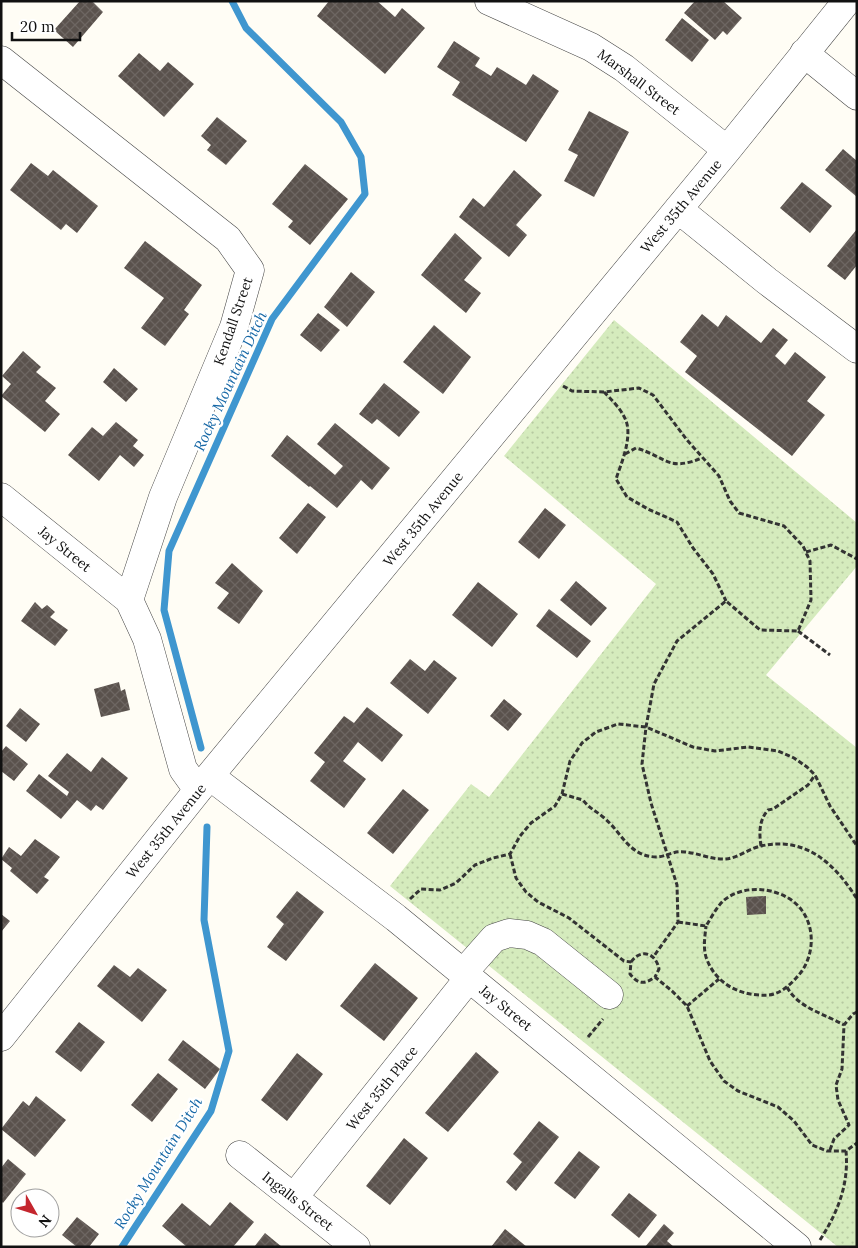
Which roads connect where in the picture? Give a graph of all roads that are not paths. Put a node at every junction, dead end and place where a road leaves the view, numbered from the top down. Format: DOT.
graph roads {
  1 [pos="847,1"];
  2 [pos="504,4"];
  3 [pos="804,53"];
  4 [pos="1,60"];
  5 [pos="857,96"];
  6 [pos="727,150"];
  7 [pos="678,209"];
  8 [pos="857,349"];
  9 [pos="5,508"];
  10 [pos="129,600"];
  11 [pos="204,784"];
  12 [pos="466,975"];
  13 [pos="609,995"];
  14 [pos="1,1037"];
  15 [pos="240,1155"];
  16 [pos="294,1197"];
  17 [pos="356,1247"];
  18 [pos="797,1247"];
  1 -- 3 [label="street, West 35th Avenue"];
  2 -- 6 [label="street, Marshall Street"];
  3 -- 5 [label="street"];
  3 -- 6 [label="street, West 35th Avenue"];
  4 -- 10 [label="street, Kendall Street"];
  6 -- 7 [label="street, West 35th Avenue"];
  7 -- 8 [label="street"];
  7 -- 11 [label="street, West 35th Avenue"];
  9 -- 10 [label="street, Jay Street"];
  10 -- 11 [label="street"];
  11 -- 12 [label="street, Jay Street"];
  11 -- 14 [label="street, West 35th Avenue"];
  12 -- 13 [label="street, West 35th Place"];
  12 -- 16 [label="street, West 35th Place"];
  12 -- 18 [label="street, Jay Street"];
  15 -- 16 [label="street, Ingalls Street"];
  16 -- 17 [label="street, Ingalls Street"];
}
